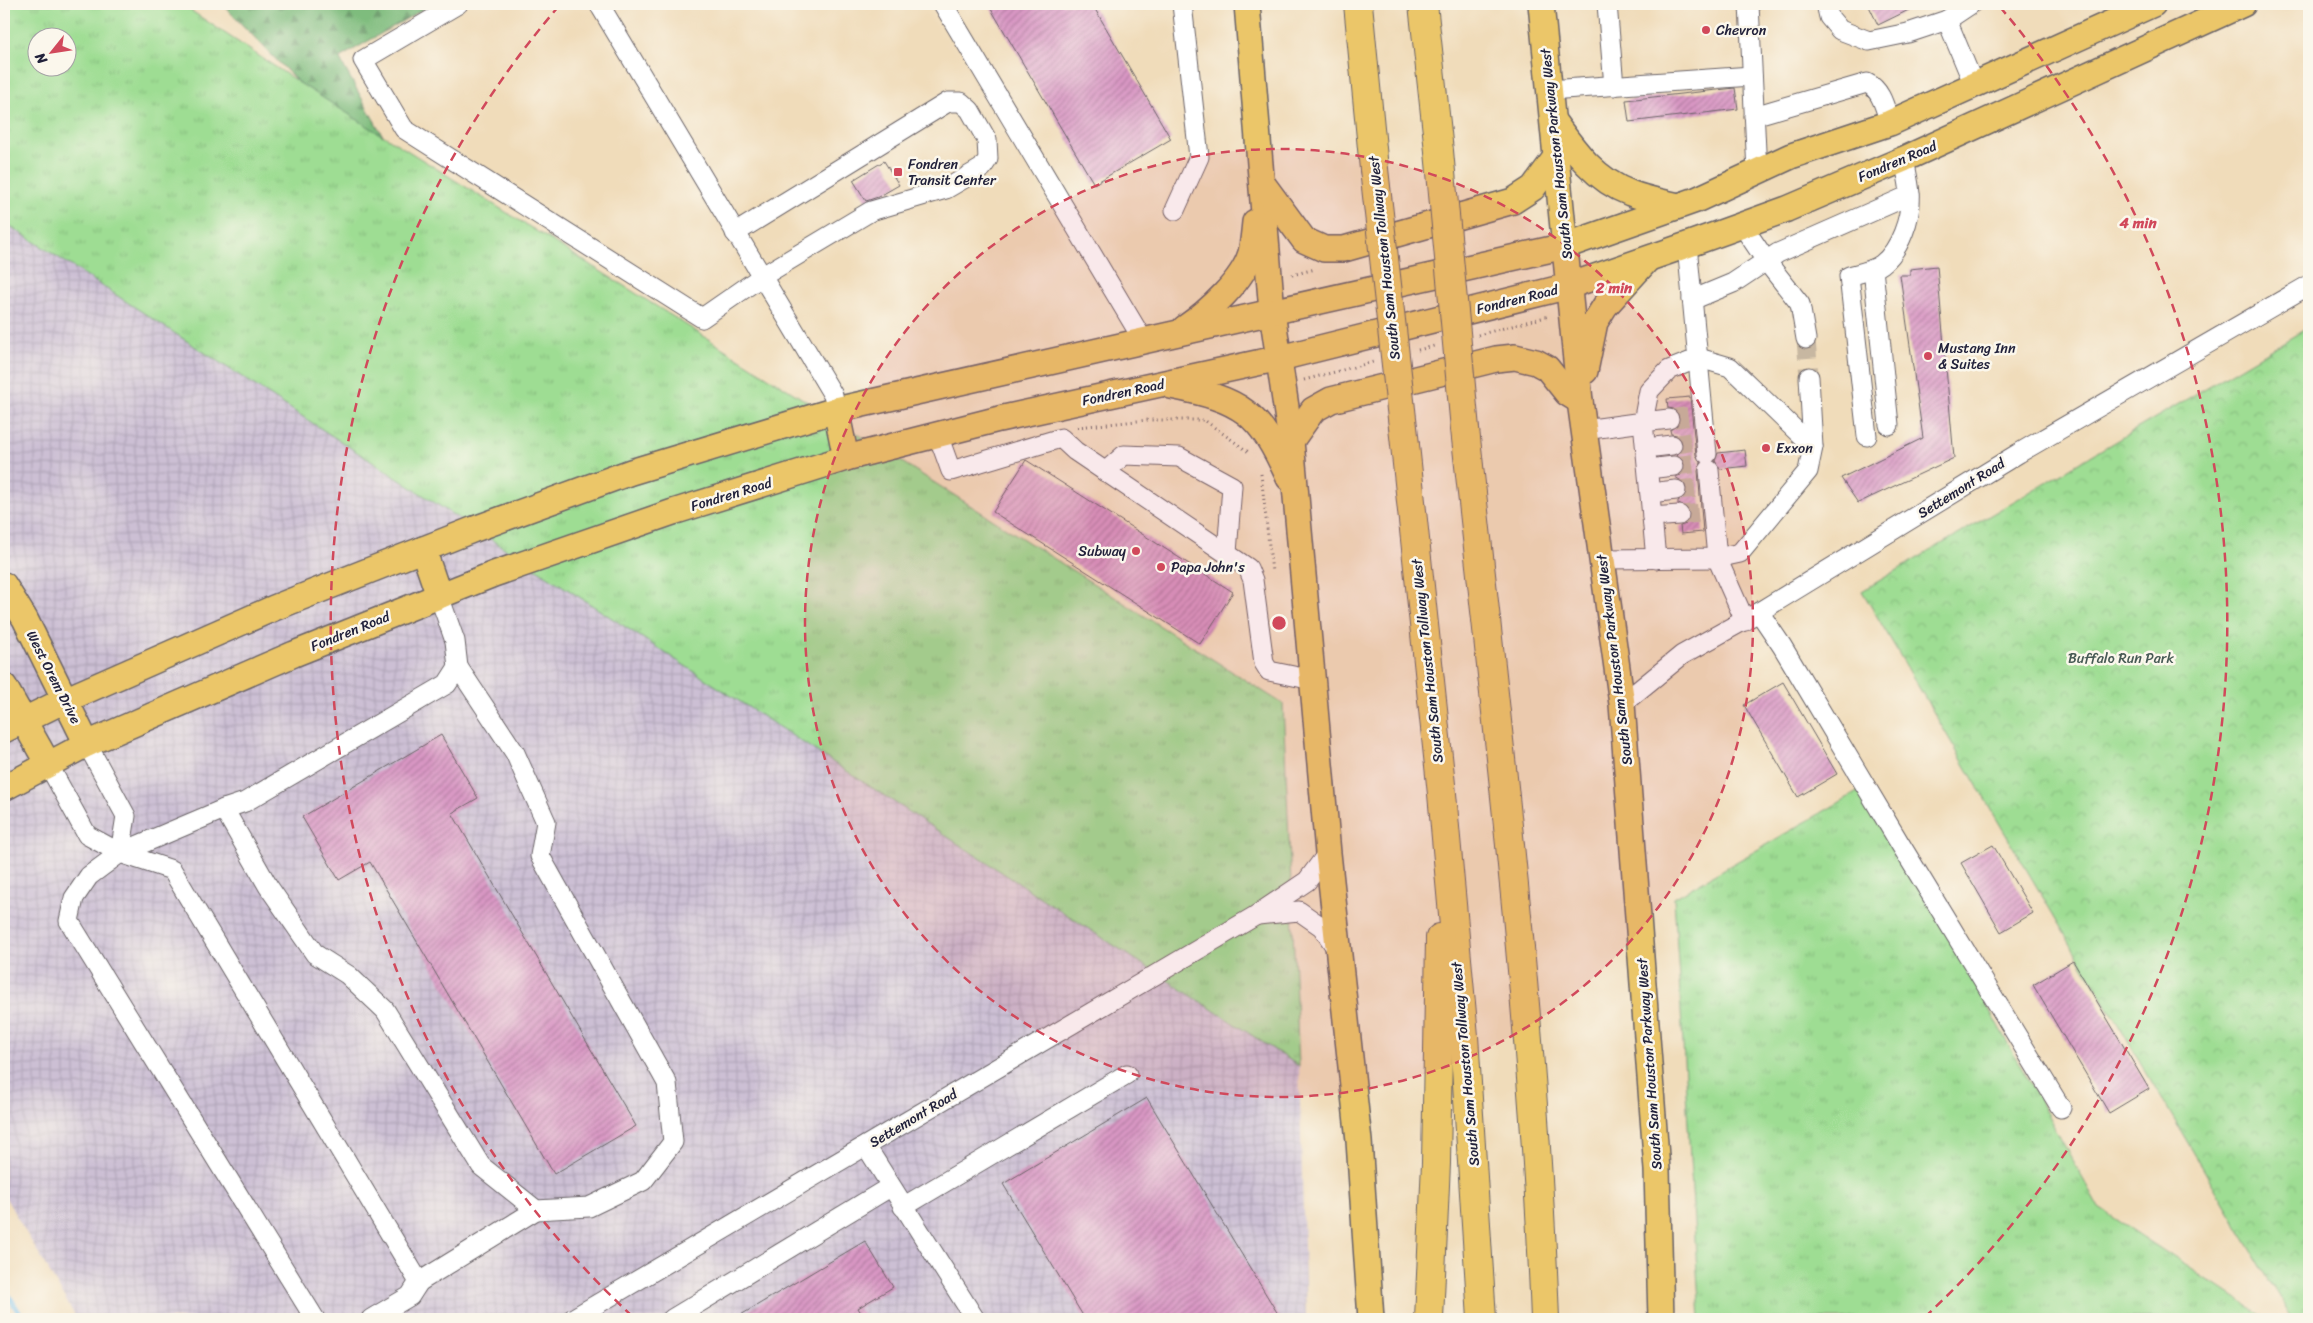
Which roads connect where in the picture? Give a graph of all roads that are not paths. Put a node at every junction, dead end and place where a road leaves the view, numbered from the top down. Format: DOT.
graph roads {
  1 [pos="458,4"];
  2 [pos="599,4"];
  3 [pos="943,4"];
  4 [pos="1182,4"];
  5 [pos="1246,4"];
  6 [pos="1358,4"];
  7 [pos="1423,4"];
  8 [pos="1540,4"];
  9 [pos="1607,4"];
  10 [pos="1749,4"];
  11 [pos="1826,4"];
  12 [pos="1970,4"];
  13 [pos="2153,4"];
  14 [pos="2243,4"];
  15 [pos="1947,20"];
  16 [pos="1752,76"];
  17 [pos="1974,85"];
  18 [pos="1614,86"];
  19 [pos="1549,90"];
  20 [pos="1754,116"];
  21 [pos="1553,120"];
  22 [pos="1015,124"];
  23 [pos="1890,124"];
  24 [pos="988,140"];
  25 [pos="1556,157"];
  26 [pos="1904,159"];
  27 [pos="1756,172"];
  28 [pos="1262,183"];
  29 [pos="1910,195"];
  30 [pos="1678,206"];
  31 [pos="1175,210"];
  32 [pos="1742,225"];
  33 [pos="735,232"];
  34 [pos="1687,245"];
  35 [pos="1565,246"];
  36 [pos="1648,258"];
  37 [pos="1767,262"];
  38 [pos="1873,269"];
  39 [pos="761,277"];
  40 [pos="2309,285"];
  41 [pos="1569,286"];
  42 [pos="1692,300"];
  43 [pos="1272,312"];
  44 [pos="1178,332"];
  45 [pos="1806,339"];
  46 [pos="1143,340"];
  47 [pos="1280,358"];
  48 [pos="1699,358"];
  49 [pos="1809,377"];
  50 [pos="1161,384"];
  51 [pos="1580,401"];
  52 [pos="836,410"];
  53 [pos="1669,419"];
  54 [pos="1643,422"];
  55 [pos="1059,424"];
  56 [pos="1889,425"];
  57 [pos="1584,430"];
  58 [pos="938,435"];
  59 [pos="1867,436"];
  60 [pos="1291,441"];
  61 [pos="1672,445"];
  62 [pos="1813,447"];
  63 [pos="1646,448"];
  64 [pos="846,458"];
  65 [pos="1674,466"];
  66 [pos="1648,469"];
  67 [pos="1105,472"];
  68 [pos="1676,490"];
  69 [pos="1650,493"];
  70 [pos="1296,494"];
  71 [pos="1679,515"];
  72 [pos="1652,517"];
  73 [pos="423,549"];
  74 [pos="1227,552"];
  75 [pos="1717,558"];
  76 [pos="1602,559"];
  77 [pos="1656,559"];
  78 [pos="4,585"];
  79 [pos="439,596"];
  80 [pos="1752,616"];
  81 [pos="458,667"];
  82 [pos="1313,680"];
  83 [pos="4,686"];
  84 [pos="65,700"];
  85 [pos="1622,704"];
  86 [pos="14,724"];
  87 [pos="87,744"];
  88 [pos="48,764"];
  89 [pos="4,788"];
  90 [pos="1442,794"];
  91 [pos="224,809"];
  92 [pos="120,853"];
  93 [pos="1328,853"];
  94 [pos="1255,916"];
  95 [pos="1339,951"];
  96 [pos="1127,1074"];
  97 [pos="2061,1108"];
  98 [pos="866,1146"];
  99 [pos="890,1187"];
  100 [pos="903,1207"];
  101 [pos="536,1210"];
  102 [pos="420,1282"];
  103 [pos="315,1319"];
  104 [pos="371,1319"];
  105 [pos="572,1319"];
  106 [pos="672,1319"];
  107 [pos="975,1319"];
  108 [pos="1371,1319"];
  109 [pos="1429,1319"];
  110 [pos="1482,1319"];
  111 [pos="1546,1319"];
  112 [pos="1661,1319"];
  1 -- 39 [label="street"];
  2 -- 33 [label="street"];
  3 -- 22 [label="street"];
  4 -- 31 [label="street"];
  5 -- 28 [label="main road"];
  6 -- 90 [label="highway, South Sam Houston Tollway West, bridge"];
  7 -- 111 [label="highway, bridge"];
  8 -- 19 [label="main road, South Sam Houston Parkway West"];
  9 -- 18 [label="street"];
  10 -- 16 [label="street"];
  11 -- 15 [label="street"];
  12 -- 15 [label="street"];
  13 -- 17 [label="main road"];
  14 -- 26 [label="main road, Fondren Road"];
  15 -- 17 [label="street"];
  16 -- 18 [label="street"];
  16 -- 20 [label="street"];
  17 -- 23 [label="main road"];
  18 -- 19 [label="street"];
  19 -- 21 [label="main road, South Sam Houston Parkway West"];
  20 -- 23 [label="street"];
  20 -- 27 [label="street"];
  21 -- 25 [label="main road, South Sam Houston Parkway West"];
  21 -- 30 [label="main road"];
  22 -- 24 [label="street"];
  22 -- 46 [label="street"];
  23 -- 26 [label="main road"];
  23 -- 27 [label="main road"];
  24 -- 33 [label="street"];
  24 -- 39 [label="street"];
  25 -- 28 [label="main road"];
  25 -- 35 [label="main road, South Sam Houston Parkway West"];
  26 -- 29 [label="street"];
  26 -- 32 [label="main road, Fondren Road"];
  27 -- 30 [label="main road"];
  28 -- 43 [label="main road"];
  28 -- 44 [label="main road"];
  29 -- 37 [label="street"];
  29 -- 38 [label="street"];
  30 -- 35 [label="main road"];
  32 -- 34 [label="main road, Fondren Road"];
  32 -- 37 [label="street"];
  33 -- 39 [label="street"];
  34 -- 36 [label="main road, Fondren Road"];
  34 -- 42 [label="street"];
  35 -- 41 [label="main road, South Sam Houston Parkway West"];
  35 -- 43 [label="main road"];
  36 -- 41 [label="main road, Fondren Road"];
  36 -- 51 [label="main road"];
  37 -- 42 [label="street"];
  37 -- 45 [label="street"];
  38 -- 56 [label="street"];
  38 -- 59 [label="street"];
  39 -- 52 [label="street"];
  40 -- 80 [label="street, Settemont Road"];
  41 -- 47 [label="main road, Fondren Road"];
  41 -- 51 [label="main road, South Sam Houston Parkway West"];
  42 -- 48 [label="street"];
  43 -- 44 [label="main road"];
  43 -- 47 [label="main road"];
  44 -- 46 [label="main road"];
  46 -- 52 [label="main road"];
  47 -- 50 [label="main road, Fondren Road"];
  47 -- 60 [label="main road"];
  48 -- 54 [label="street"];
  48 -- 62 [label="street"];
  48 -- 75 [label="street"];
  49 -- 62 [label="street"];
  50 -- 55 [label="main road, Fondren Road"];
  50 -- 70 [label="main road"];
  51 -- 57 [label="main road, South Sam Houston Parkway West"];
  51 -- 60 [label="main road"];
  52 -- 64 [label="main road"];
  52 -- 73 [label="main road"];
  53 -- 54 [label="street"];
  54 -- 57 [label="street"];
  54 -- 63 [label="street"];
  55 -- 58 [label="main road, Fondren Road"];
  55 -- 58 [label="street"];
  55 -- 67 [label="street"];
  57 -- 76 [label="main road, South Sam Houston Parkway West"];
  58 -- 64 [label="main road, Fondren Road"];
  60 -- 70 [label="main road"];
  61 -- 63 [label="street"];
  62 -- 75 [label="street"];
  63 -- 66 [label="street"];
  64 -- 79 [label="main road, Fondren Road"];
  65 -- 66 [label="street"];
  66 -- 69 [label="street"];
  67 -- 74 [label="street"];
  67 -- 74 [label="street"];
  68 -- 69 [label="street"];
  69 -- 72 [label="street"];
  70 -- 82 [label="main road"];
  71 -- 72 [label="street"];
  72 -- 77 [label="street"];
  73 -- 79 [label="main road"];
  73 -- 84 [label="main road"];
  74 -- 82 [label="street"];
  75 -- 77 [label="street"];
  75 -- 80 [label="street"];
  76 -- 77 [label="street"];
  76 -- 85 [label="main road, South Sam Houston Parkway West"];
  78 -- 84 [label="main road, West Orem Drive"];
  79 -- 81 [label="street"];
  79 -- 87 [label="main road, Fondren Road"];
  80 -- 85 [label="street, Settemont Road"];
  80 -- 97 [label="street"];
  81 -- 91 [label="street"];
  81 -- 101 [label="street"];
  82 -- 93 [label="main road"];
  83 -- 86 [label="main road"];
  84 -- 86 [label="main road"];
  84 -- 87 [label="main road, West Orem Drive"];
  85 -- 112 [label="main road, South Sam Houston Parkway West"];
  86 -- 88 [label="main road"];
  87 -- 88 [label="main road, Fondren Road"];
  87 -- 92 [label="street"];
  88 -- 89 [label="main road, Fondren Road"];
  88 -- 92 [label="street"];
  90 -- 109 [label="highway"];
  90 -- 110 [label="highway, South Sam Houston Tollway West"];
  91 -- 92 [label="street"];
  91 -- 101 [label="street"];
  92 -- 102 [label="street"];
  92 -- 103 [label="street"];
  93 -- 94 [label="street, Settemont Road"];
  93 -- 95 [label="main road"];
  94 -- 95 [label="street, Settemont Road"];
  94 -- 98 [label="street, Settemont Road"];
  95 -- 108 [label="main road"];
  96 -- 100 [label="street"];
  98 -- 99 [label="street"];
  98 -- 105 [label="street, Settemont Road"];
  99 -- 100 [label="street"];
  99 -- 106 [label="street"];
  100 -- 107 [label="street"];
  101 -- 102 [label="street"];
  102 -- 104 [label="street"];
}
